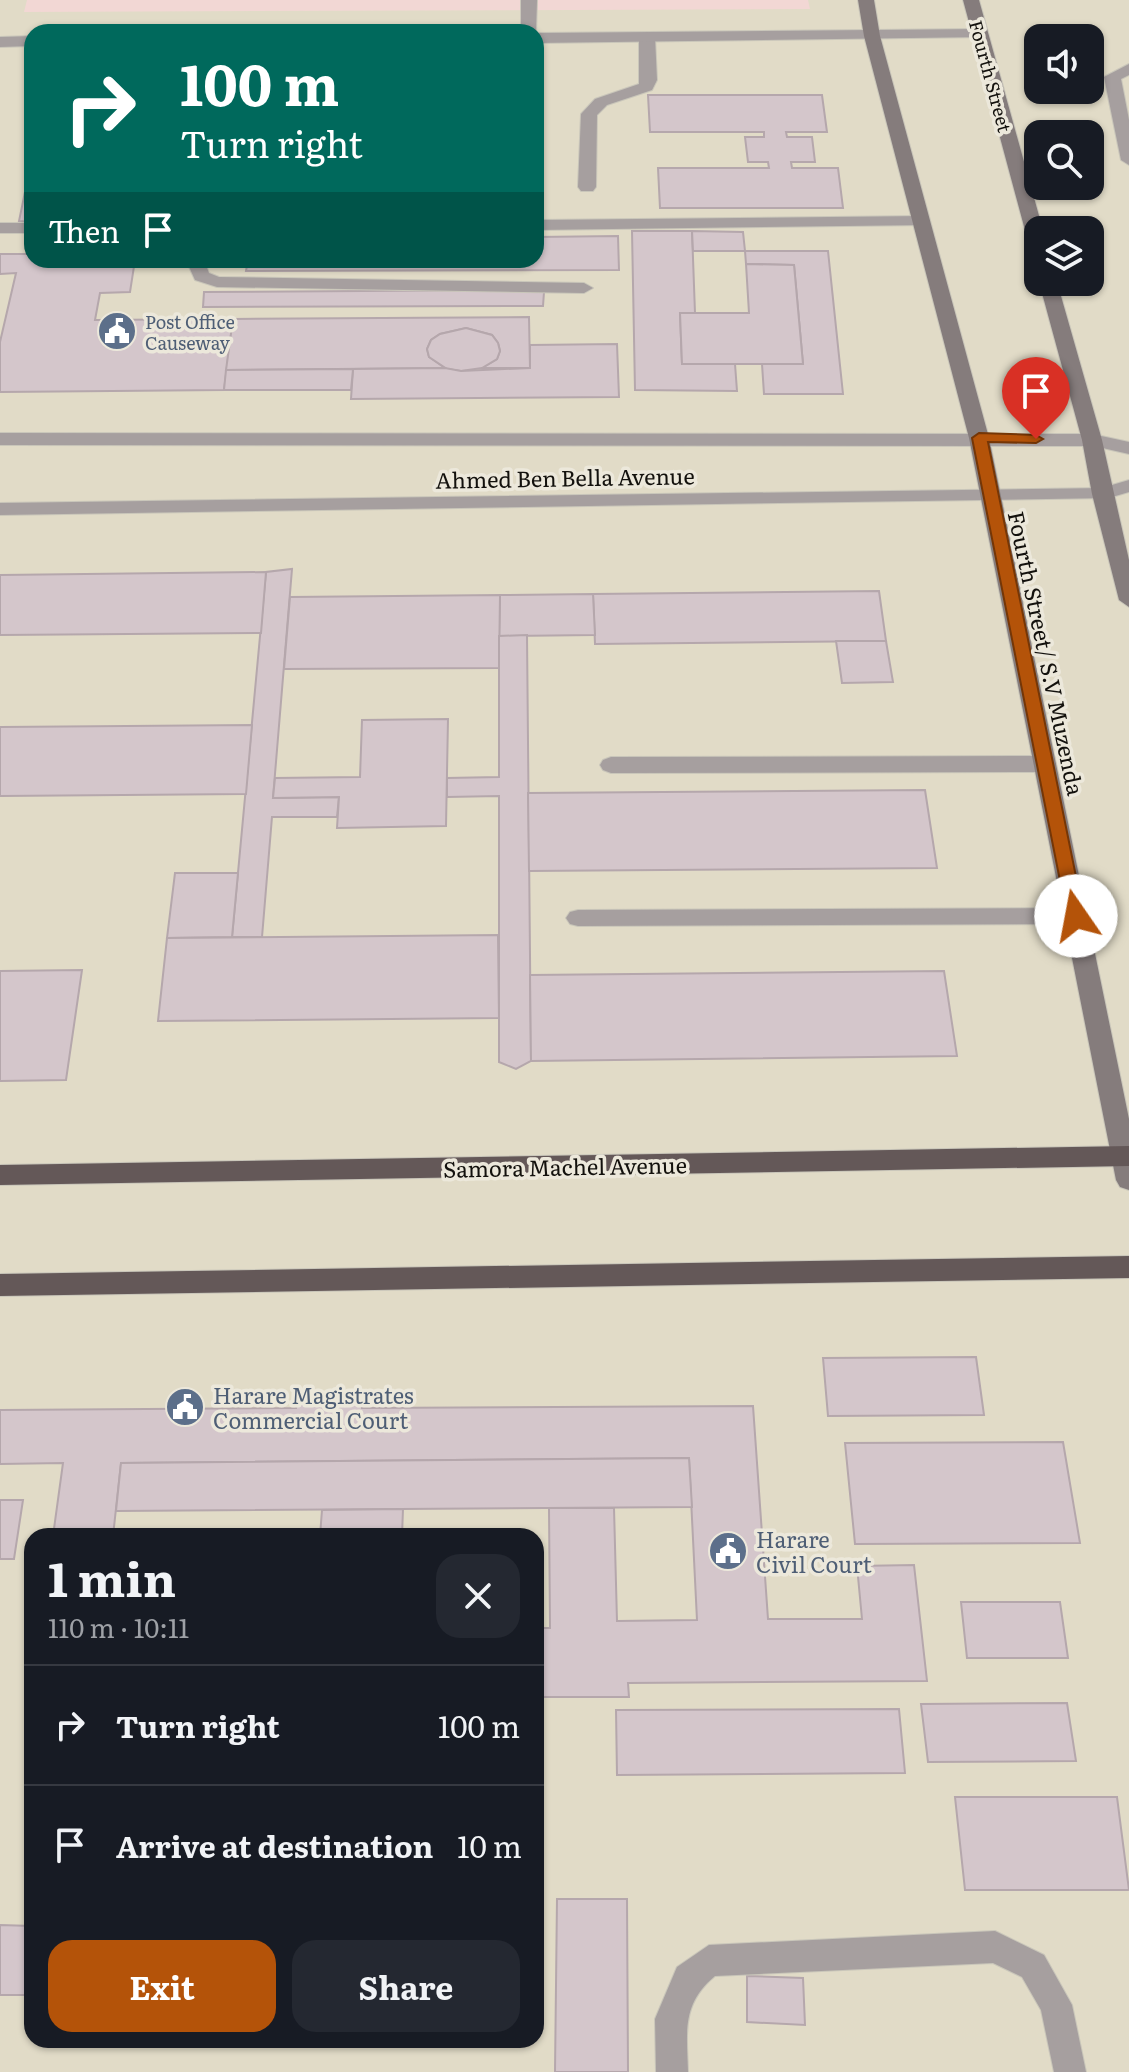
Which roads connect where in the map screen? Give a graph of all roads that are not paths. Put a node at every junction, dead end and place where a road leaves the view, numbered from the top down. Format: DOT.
graph roads {
  1 [pos="529,0"];
  2 [pos="866,0"];
  3 [pos="971,0"];
  4 [pos="529,24"];
  5 [pos="979,34"];
  6 [pos="872,36"];
  7 [pos="647,37"];
  8 [pos="544,38"];
  9 [pos="24,41"];
  10 [pos="0,42"];
  11 [pos="1129,69"];
  12 [pos="1129,160"];
  13 [pos="587,187"];
  14 [pos="1030,216"];
  15 [pos="921,221"];
  16 [pos="544,225"];
  17 [pos="0,228"];
  18 [pos="24,228"];
  19 [pos="198,268"];
  20 [pos="584,288"];
  21 [pos="1052,296"];
  22 [pos="979,438"];
  23 [pos="0,439"];
  24 [pos="1092,440"];
  25 [pos="1129,448"];
  26 [pos="1129,486"];
  27 [pos="989,494"];
  28 [pos="1102,494"];
  29 [pos="0,509"];
  30 [pos="1129,600"];
  31 [pos="1045,764"];
  32 [pos="611,765"];
  33 [pos="1076,916"];
  34 [pos="578,918"];
  35 [pos="1127,1164"];
  36 [pos="0,1175"];
  37 [pos="1129,1267"];
  38 [pos="0,1285"];
  39 [pos="672,2072"];
  40 [pos="1070,2072"];
  1 -- 4 [label="street"];
  2 -- 6 [label="main road, Fourth Street/ S.V Muzenda"];
  3 -- 5 [label="main road, Fourth Street"];
  5 -- 6 [label="street"];
  5 -- 14 [label="main road, Fourth Street"];
  6 -- 7 [label="street"];
  6 -- 15 [label="main road, Fourth Street/ S.V Muzenda"];
  7 -- 8 [label="street"];
  7 -- 13 [label="street"];
  9 -- 10 [label="street"];
  11 -- 12 [label="street"];
  15 -- 16 [label="street"];
  15 -- 22 [label="main road, Fourth Street/ S.V Muzenda"];
  17 -- 18 [label="street"];
  19 -- 20 [label="street"];
  21 -- 24 [label="main road"];
  22 -- 23 [label="street, Ahmed Ben Bella Avenue"];
  22 -- 24 [label="street, Ahmed Ben Bella Avenue"];
  22 -- 27 [label="main road, Fourth Street/ S.V Muzenda"];
  24 -- 25 [label="street, Ahmed Ben Bella Avenue"];
  24 -- 28 [label="main road"];
  26 -- 28 [label="street, Ahmed Ben Bella Avenue"];
  27 -- 28 [label="street, Ahmed Ben Bella Avenue"];
  27 -- 29 [label="street, Ahmed Ben Bella Avenue"];
  27 -- 31 [label="main road, Fourth Street/ S.V Muzenda"];
  28 -- 30 [label="main road"];
  31 -- 32 [label="street"];
  31 -- 33 [label="main road, Fourth Street/ S.V Muzenda"];
  33 -- 34 [label="street"];
  33 -- 35 [label="main road, Fourth Street/ S.V Muzenda"];
  35 -- 36 [label="highway, Samora Machel Avenue"];
  37 -- 38 [label="highway"];
  39 -- 40 [label="street"];
}
